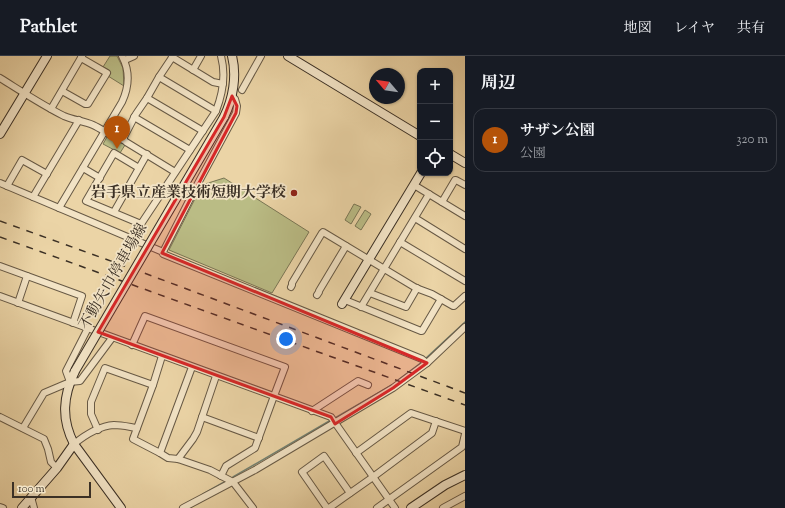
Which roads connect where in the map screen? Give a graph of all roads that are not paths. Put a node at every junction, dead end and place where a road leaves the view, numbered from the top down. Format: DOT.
graph roads {
  1 [pos="46,56"];
  2 [pos="134,56"];
  3 [pos="201,56"];
  4 [pos="221,56"];
  5 [pos="232,56"];
  6 [pos="261,56"];
  7 [pos="288,56"];
  8 [pos="82,57"];
  9 [pos="172,57"];
  10 [pos="123,58"];
  11 [pos="193,70"];
  12 [pos="159,77"];
  13 [pos="0,78"];
  14 [pos="223,84"];
  15 [pos="242,90"];
  16 [pos="62,91"];
  17 [pos="24,93"];
  18 [pos="232,96"];
  19 [pos="147,98"];
  20 [pos="51,108"];
  21 [pos="216,111"];
  22 [pos="134,117"];
  23 [pos="79,120"];
  24 [pos="203,131"];
  25 [pos="105,132"];
  26 [pos="0,134"];
  27 [pos="417,134"];
  28 [pos="124,140"];
  29 [pos="190,150"];
  30 [pos="147,154"];
  31 [pos="453,156"];
  32 [pos="465,163"];
  33 [pos="83,168"];
  34 [pos="139,168"];
  35 [pos="175,172"];
  36 [pos="47,174"];
  37 [pos="419,176"];
  38 [pos="100,178"];
  39 [pos="0,183"];
  40 [pos="414,185"];
  41 [pos="465,185"];
  42 [pos="7,186"];
  43 [pos="429,194"];
  44 [pos="33,197"];
  45 [pos="442,202"];
  46 [pos="59,208"];
  47 [pos="114,212"];
  48 [pos="465,216"];
  49 [pos="415,218"];
  50 [pos="400,242"];
  51 [pos="346,246"];
  52 [pos="465,249"];
  53 [pos="163,252"];
  54 [pos="369,260"];
  55 [pos="0,266"];
  56 [pos="384,269"];
  57 [pos="28,276"];
  58 [pos="465,282"];
  59 [pos="291,287"];
  60 [pos="417,288"];
  61 [pos="370,293"];
  62 [pos="317,295"];
  63 [pos="0,296"];
  64 [pos="465,296"];
  65 [pos="441,299"];
  66 [pos="343,302"];
  67 [pos="18,303"];
  68 [pos="361,307"];
  69 [pos="73,323"];
  70 [pos="465,327"];
  71 [pos="88,328"];
  72 [pos="112,338"];
  73 [pos="132,345"];
  74 [pos="162,356"];
  75 [pos="424,361"];
  76 [pos="192,367"];
  77 [pos="216,376"];
  78 [pos="70,382"];
  79 [pos="153,385"];
  80 [pos="368,385"];
  81 [pos="274,396"];
  82 [pos="312,411"];
  83 [pos="202,417"];
  84 [pos="2,418"];
  85 [pos="333,421"];
  86 [pos="436,421"];
  87 [pos="0,426"];
  88 [pos="23,428"];
  89 [pos="137,428"];
  90 [pos="98,430"];
  91 [pos="465,431"];
  92 [pos="465,434"];
  93 [pos="259,438"];
  94 [pos="74,444"];
  95 [pos="160,453"];
  96 [pos="356,453"];
  97 [pos="178,459"];
  98 [pos="57,468"];
  99 [pos="465,475"];
  100 [pos="373,477"];
  101 [pos="227,479"];
  102 [pos="350,493"];
  103 [pos="465,496"];
  104 [pos="31,497"];
  105 [pos="389,500"];
  106 [pos="0,506"];
  107 [pos="3,508"];
  108 [pos="22,508"];
  109 [pos="34,508"];
  110 [pos="121,508"];
  111 [pos="182,508"];
  112 [pos="253,508"];
  113 [pos="328,508"];
  114 [pos="377,508"];
  115 [pos="395,508"];
  116 [pos="411,508"];
  117 [pos="443,508"];
  1 -- 17 [label="street"];
  2 -- 10 [label="street"];
  3 -- 11 [label="street"];
  4 -- 14 [label="street"];
  5 -- 18 [label="street, 不動矢巾停車場線"];
  6 -- 15 [label="street"];
  7 -- 27 [label="street"];
  8 -- 16 [label="street"];
  8 -- 16 [label="street"];
  9 -- 11 [label="street"];
  9 -- 12 [label="street"];
  10 -- 25 [label="street"];
  11 -- 14 [label="street"];
  12 -- 19 [label="street"];
  12 -- 21 [label="street"];
  13 -- 17 [label="street"];
  14 -- 21 [label="street"];
  16 -- 20 [label="street"];
  17 -- 20 [label="street"];
  17 -- 26 [label="street"];
  18 -- 53 [label="street"];
  18 -- 78 [label="street, 不動矢巾停車場線, bridge"];
  19 -- 22 [label="street"];
  19 -- 24 [label="street"];
  20 -- 23 [label="street"];
  21 -- 24 [label="street"];
  22 -- 28 [label="street"];
  22 -- 29 [label="street"];
  23 -- 25 [label="street"];
  23 -- 36 [label="street"];
  24 -- 29 [label="street"];
  25 -- 28 [label="street"];
  25 -- 33 [label="street"];
  28 -- 30 [label="street"];
  29 -- 35 [label="street"];
  30 -- 34 [label="street"];
  30 -- 35 [label="street"];
  31 -- 32 [label="street"];
  33 -- 38 [label="street"];
  33 -- 46 [label="street"];
  34 -- 38 [label="street"];
  34 -- 47 [label="street"];
  35 -- 47 [label="street"];
  36 -- 42 [label="street"];
  36 -- 44 [label="street"];
  37 -- 40 [label="street"];
  38 -- 47 [label="street"];
  39 -- 42 [label="street"];
  40 -- 43 [label="street"];
  40 -- 54 [label="street"];
  41 -- 45 [label="street"];
  42 -- 44 [label="street"];
  43 -- 45 [label="street"];
  43 -- 49 [label="street"];
  44 -- 46 [label="street"];
  45 -- 48 [label="street"];
  46 -- 53 [label="street"];
  49 -- 50 [label="street"];
  49 -- 52 [label="street"];
  50 -- 56 [label="street"];
  50 -- 58 [label="street"];
  51 -- 54 [label="street"];
  51 -- 59 [label="street"];
  51 -- 62 [label="street"];
  53 -- 75 [label="street"];
  54 -- 56 [label="street"];
  54 -- 66 [label="street"];
  55 -- 57 [label="street"];
  56 -- 60 [label="street"];
  56 -- 61 [label="street"];
  57 -- 67 [label="street"];
  57 -- 69 [label="street"];
  60 -- 61 [label="street"];
  60 -- 65 [label="street"];
  61 -- 68 [label="street"];
  63 -- 67 [label="street"];
  64 -- 65 [label="street"];
  65 -- 68 [label="street"];
  66 -- 68 [label="street"];
  67 -- 69 [label="street"];
  69 -- 71 [label="street"];
  70 -- 75 [label="street"];
  71 -- 72 [label="street"];
  71 -- 78 [label="street"];
  72 -- 73 [label="street"];
  72 -- 78 [label="street"];
  73 -- 74 [label="street"];
  73 -- 81 [label="street"];
  74 -- 76 [label="street"];
  74 -- 79 [label="street"];
  75 -- 85 [label="street"];
  76 -- 77 [label="street"];
  76 -- 95 [label="street"];
  77 -- 81 [label="street"];
  77 -- 83 [label="street"];
  78 -- 88 [label="street"];
  78 -- 94 [label="street, 不動矢巾停車場線"];
  79 -- 89 [label="street"];
  79 -- 90 [label="street"];
  80 -- 82 [label="street"];
  81 -- 82 [label="street"];
  81 -- 93 [label="street"];
  82 -- 85 [label="street"];
  83 -- 93 [label="street"];
  83 -- 97 [label="street"];
  84 -- 87 [label="street"];
  84 -- 88 [label="street"];
  85 -- 96 [label="street"];
  85 -- 101 [label="street"];
  86 -- 91 [label="street"];
  86 -- 96 [label="street"];
  86 -- 100 [label="street"];
  88 -- 98 [label="street"];
  89 -- 90 [label="street"];
  89 -- 95 [label="street"];
  90 -- 94 [label="street"];
  92 -- 105 [label="street"];
  93 -- 101 [label="street"];
  94 -- 98 [label="street"];
  94 -- 110 [label="street, 不動矢巾停車場線"];
  95 -- 97 [label="street"];
  96 -- 100 [label="street"];
  97 -- 101 [label="street"];
  98 -- 104 [label="street"];
  99 -- 116 [label="street"];
  100 -- 102 [label="street"];
  100 -- 105 [label="street"];
  101 -- 111 [label="street"];
  101 -- 112 [label="street"];
  102 -- 113 [label="street"];
  102 -- 113 [label="street"];
  103 -- 117 [label="street"];
  104 -- 108 [label="street"];
  104 -- 109 [label="street"];
  105 -- 114 [label="street"];
  105 -- 115 [label="street"];
  106 -- 107 [label="street"];
}
